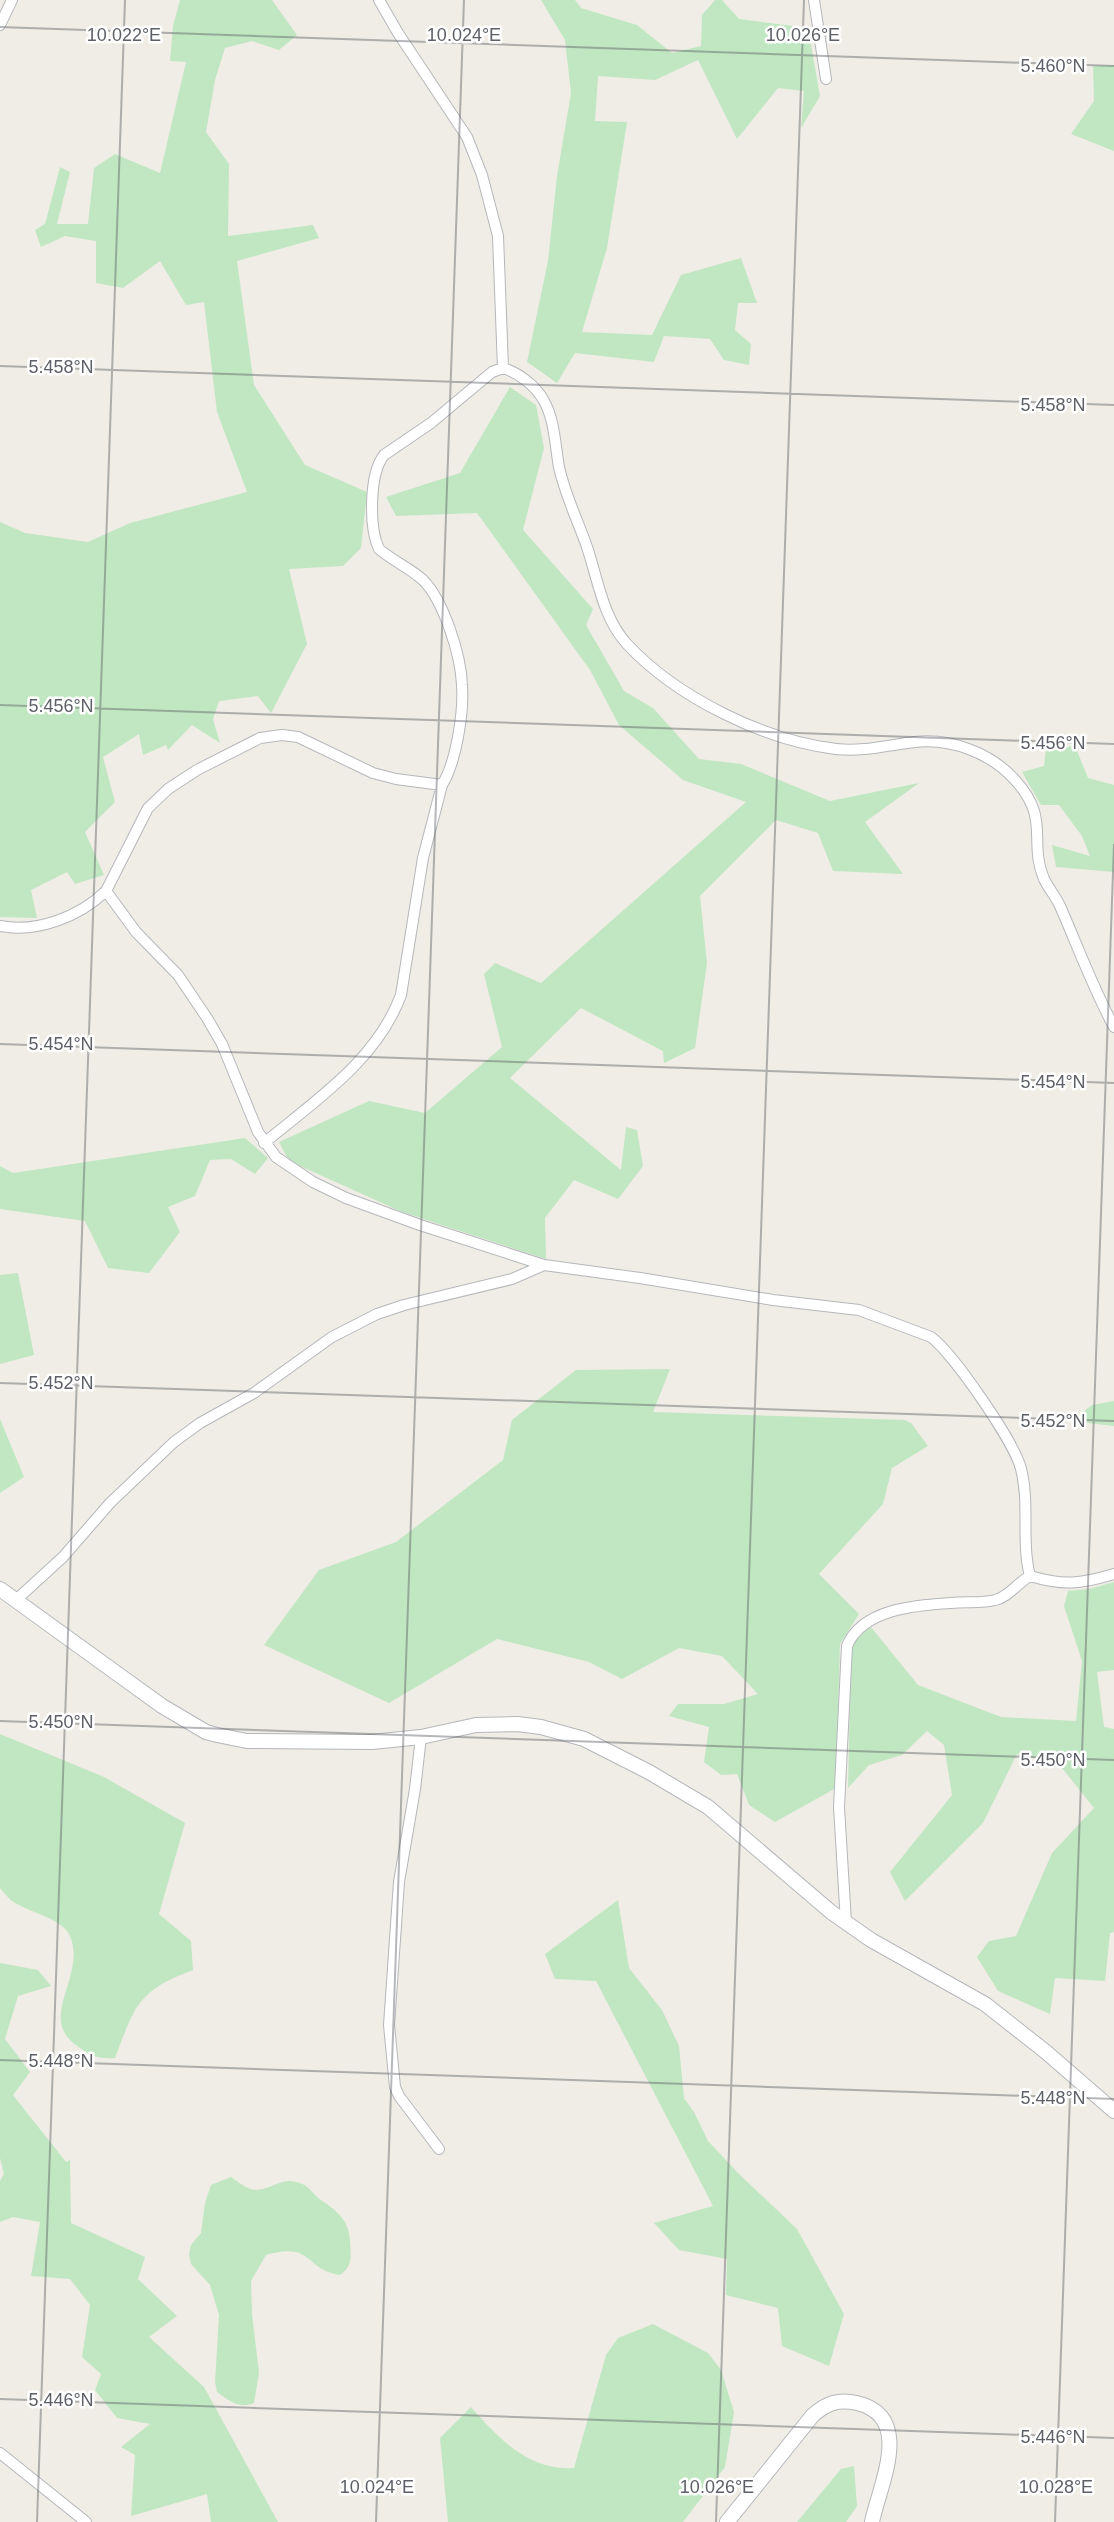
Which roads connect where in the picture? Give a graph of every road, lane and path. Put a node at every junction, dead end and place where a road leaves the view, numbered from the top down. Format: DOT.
graph roads {
  1 [pos="12,0"];
  2 [pos="379,0"];
  3 [pos="814,0"];
  4 [pos="0,25"];
  5 [pos="826,79"];
  6 [pos="503,368"];
  7 [pos="442,785"];
  8 [pos="106,891"];
  9 [pos="95,902"];
  10 [pos="115,906"];
  11 [pos="0,926"];
  12 [pos="1114,1027"];
  13 [pos="264,1143"];
  14 [pos="544,1265"];
  15 [pos="1114,1574"];
  16 [pos="1030,1576"];
  17 [pos="0,1589"];
  18 [pos="16,1600"];
  19 [pos="421,1737"];
  20 [pos="846,1923"];
  21 [pos="1114,2111"];
  22 [pos="439,2149"];
  23 [pos="0,2453"];
  24 [pos="86,2522"];
  25 [pos="727,2522"];
  26 [pos="872,2522"];
  1 -- 4 [label="street"];
  2 -- 6 [label="street"];
  3 -- 5 [label="street"];
  6 -- 7 [label="street"];
  6 -- 12 [label="street"];
  7 -- 8 [label="street"];
  7 -- 13 [label="street"];
  8 -- 9 [label="street"];
  8 -- 10 [label="street"];
  9 -- 10 [label="street"];
  9 -- 11 [label="street"];
  10 -- 13 [label="street"];
  13 -- 14 [label="street"];
  14 -- 16 [label="street"];
  14 -- 18 [label="street"];
  15 -- 16 [label="street"];
  16 -- 20 [label="street"];
  17 -- 18 [label="street"];
  18 -- 19 [label="street"];
  19 -- 20 [label="street"];
  19 -- 22 [label="street"];
  20 -- 21 [label="street"];
  23 -- 24 [label="street"];
  25 -- 26 [label="street"];
}
